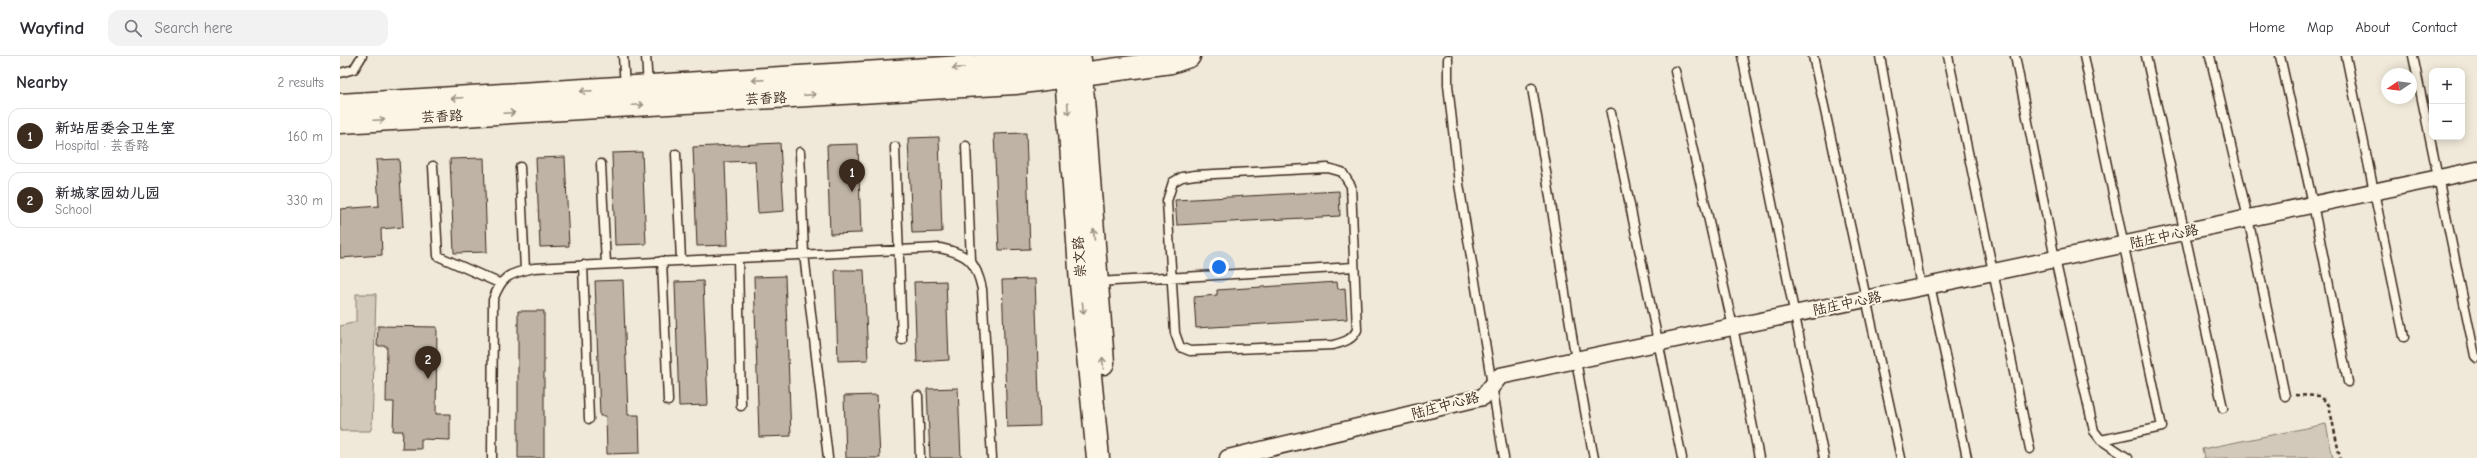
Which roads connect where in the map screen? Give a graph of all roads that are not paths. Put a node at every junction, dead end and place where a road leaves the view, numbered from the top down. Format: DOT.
graph roads {
  1 [pos="362,56"];
  2 [pos="623,56"];
  3 [pos="646,56"];
  4 [pos="1108,56"];
  5 [pos="1189,56"];
  6 [pos="1742,56"];
  7 [pos="1813,56"];
  8 [pos="1880,56"];
  9 [pos="1948,56"];
  10 [pos="2015,56"];
  11 [pos="2084,56"];
  12 [pos="2146,56"];
  13 [pos="2210,56"];
  14 [pos="2280,56"];
  15 [pos="2346,56"];
  16 [pos="2413,56"];
  17 [pos="1448,59"];
  18 [pos="1073,64"];
  19 [pos="1675,71"];
  20 [pos="340,73"];
  21 [pos="648,87"];
  22 [pos="625,88"];
  23 [pos="1532,88"];
  24 [pos="340,105"];
  25 [pos="1611,113"];
  26 [pos="340,122"];
  27 [pos="966,146"];
  28 [pos="896,147"];
  29 [pos="800,152"];
  30 [pos="676,154"];
  31 [pos="601,164"];
  32 [pos="433,166"];
  33 [pos="520,167"];
  34 [pos="2477,170"];
  35 [pos="2439,178"];
  36 [pos="2375,191"];
  37 [pos="2313,204"];
  38 [pos="2248,218"];
  39 [pos="2186,231"];
  40 [pos="2124,244"];
  41 [pos="900,250"];
  42 [pos="804,254"];
  43 [pos="738,258"];
  44 [pos="2055,259"];
  45 [pos="682,260"];
  46 [pos="971,260"];
  47 [pos="662,262"];
  48 [pos="606,264"];
  49 [pos="583,265"];
  50 [pos="1354,267"];
  51 [pos="525,270"];
  52 [pos="1991,272"];
  53 [pos="1172,278"];
  54 [pos="500,283"];
  55 [pos="1089,283"];
  56 [pos="1925,286"];
  57 [pos="1866,298"];
  58 [pos="1794,314"];
  59 [pos="1733,327"];
  60 [pos="2404,337"];
  61 [pos="902,340"];
  62 [pos="1658,342"];
  63 [pos="2477,358"];
  64 [pos="1574,360"];
  65 [pos="2348,382"];
  66 [pos="1492,386"];
  67 [pos="918,396"];
  68 [pos="2285,396"];
  69 [pos="668,401"];
  70 [pos="741,406"];
  71 [pos="2223,408"];
  72 [pos="589,419"];
  73 [pos="2101,440"];
  74 [pos="2030,449"];
  75 [pos="1101,456"];
  76 [pos="492,458"];
  77 [pos="828,458"];
  78 [pos="920,458"];
  79 [pos="992,458"];
  80 [pos="1228,458"];
  81 [pos="1504,458"];
  82 [pos="1594,458"];
  83 [pos="1682,458"];
  84 [pos="1759,458"];
  85 [pos="1824,458"];
  86 [pos="1901,458"];
  87 [pos="1967,458"];
  88 [pos="2128,458"];
  1 -- 20 [label="lane"];
  2 -- 22 [label="lane"];
  3 -- 21 [label="lane"];
  4 -- 18 [label="street, 芸香路"];
  5 -- 18 [label="street, 芸香路"];
  6 -- 58 [label="lane"];
  7 -- 57 [label="lane"];
  8 -- 56 [label="lane"];
  9 -- 52 [label="lane"];
  10 -- 44 [label="lane"];
  11 -- 40 [label="lane"];
  12 -- 39 [label="lane"];
  13 -- 38 [label="lane"];
  14 -- 37 [label="lane"];
  15 -- 36 [label="lane"];
  16 -- 35 [label="lane"];
  17 -- 66 [label="lane"];
  18 -- 21 [label="street, 芸香路, one-way"];
  26 -- 18 [label="street, 芸香路, one-way"];
  18 -- 55 [label="street, 崇文路"];
  19 -- 59 [label="lane"];
  21 -- 22 [label="street, 芸香路"];
  22 -- 24 [label="street, 芸香路, one-way"];
  23 -- 64 [label="lane"];
  25 -- 62 [label="lane"];
  27 -- 46 [label="lane"];
  28 -- 41 [label="lane"];
  29 -- 42 [label="lane"];
  30 -- 45 [label="lane"];
  31 -- 48 [label="lane"];
  32 -- 54 [label="lane"];
  33 -- 51 [label="lane"];
  34 -- 35 [label="street, 陆庄中心路"];
  35 -- 36 [label="street, 陆庄中心路"];
  35 -- 63 [label="lane"];
  36 -- 37 [label="street, 陆庄中心路"];
  36 -- 60 [label="lane"];
  37 -- 38 [label="street, 陆庄中心路"];
  37 -- 65 [label="lane"];
  38 -- 39 [label="street, 陆庄中心路"];
  38 -- 68 [label="lane"];
  39 -- 40 [label="street, 陆庄中心路"];
  39 -- 71 [label="lane"];
  40 -- 44 [label="street, 陆庄中心路"];
  40 -- 73 [label="lane"];
  41 -- 42 [label="lane"];
  41 -- 46 [label="lane"];
  41 -- 61 [label="lane"];
  42 -- 43 [label="lane"];
  42 -- 77 [label="lane"];
  43 -- 45 [label="lane"];
  43 -- 70 [label="lane"];
  44 -- 52 [label="street, 陆庄中心路"];
  44 -- 73 [label="lane"];
  45 -- 47 [label="lane"];
  46 -- 79 [label="lane"];
  47 -- 48 [label="lane"];
  47 -- 69 [label="lane"];
  48 -- 49 [label="lane"];
  49 -- 51 [label="lane"];
  49 -- 72 [label="lane"];
  50 -- 53 [label="lane"];
  50 -- 53 [label="lane"];
  50 -- 53 [label="lane"];
  51 -- 54 [label="lane"];
  52 -- 56 [label="street, 陆庄中心路"];
  52 -- 74 [label="lane"];
  53 -- 55 [label="lane"];
  54 -- 76 [label="lane"];
  55 -- 75 [label="street, 崇文路"];
  56 -- 57 [label="street, 陆庄中心路"];
  56 -- 87 [label="lane"];
  57 -- 58 [label="street, 陆庄中心路"];
  57 -- 86 [label="lane"];
  58 -- 59 [label="street, 陆庄中心路"];
  58 -- 85 [label="lane"];
  59 -- 62 [label="street, 陆庄中心路"];
  59 -- 84 [label="lane"];
  62 -- 64 [label="street, 陆庄中心路"];
  62 -- 83 [label="lane"];
  64 -- 66 [label="street, 陆庄中心路"];
  64 -- 82 [label="lane"];
  66 -- 80 [label="street, 陆庄中心路"];
  66 -- 81 [label="lane"];
  67 -- 78 [label="lane"];
  73 -- 88 [label="lane"];
}
